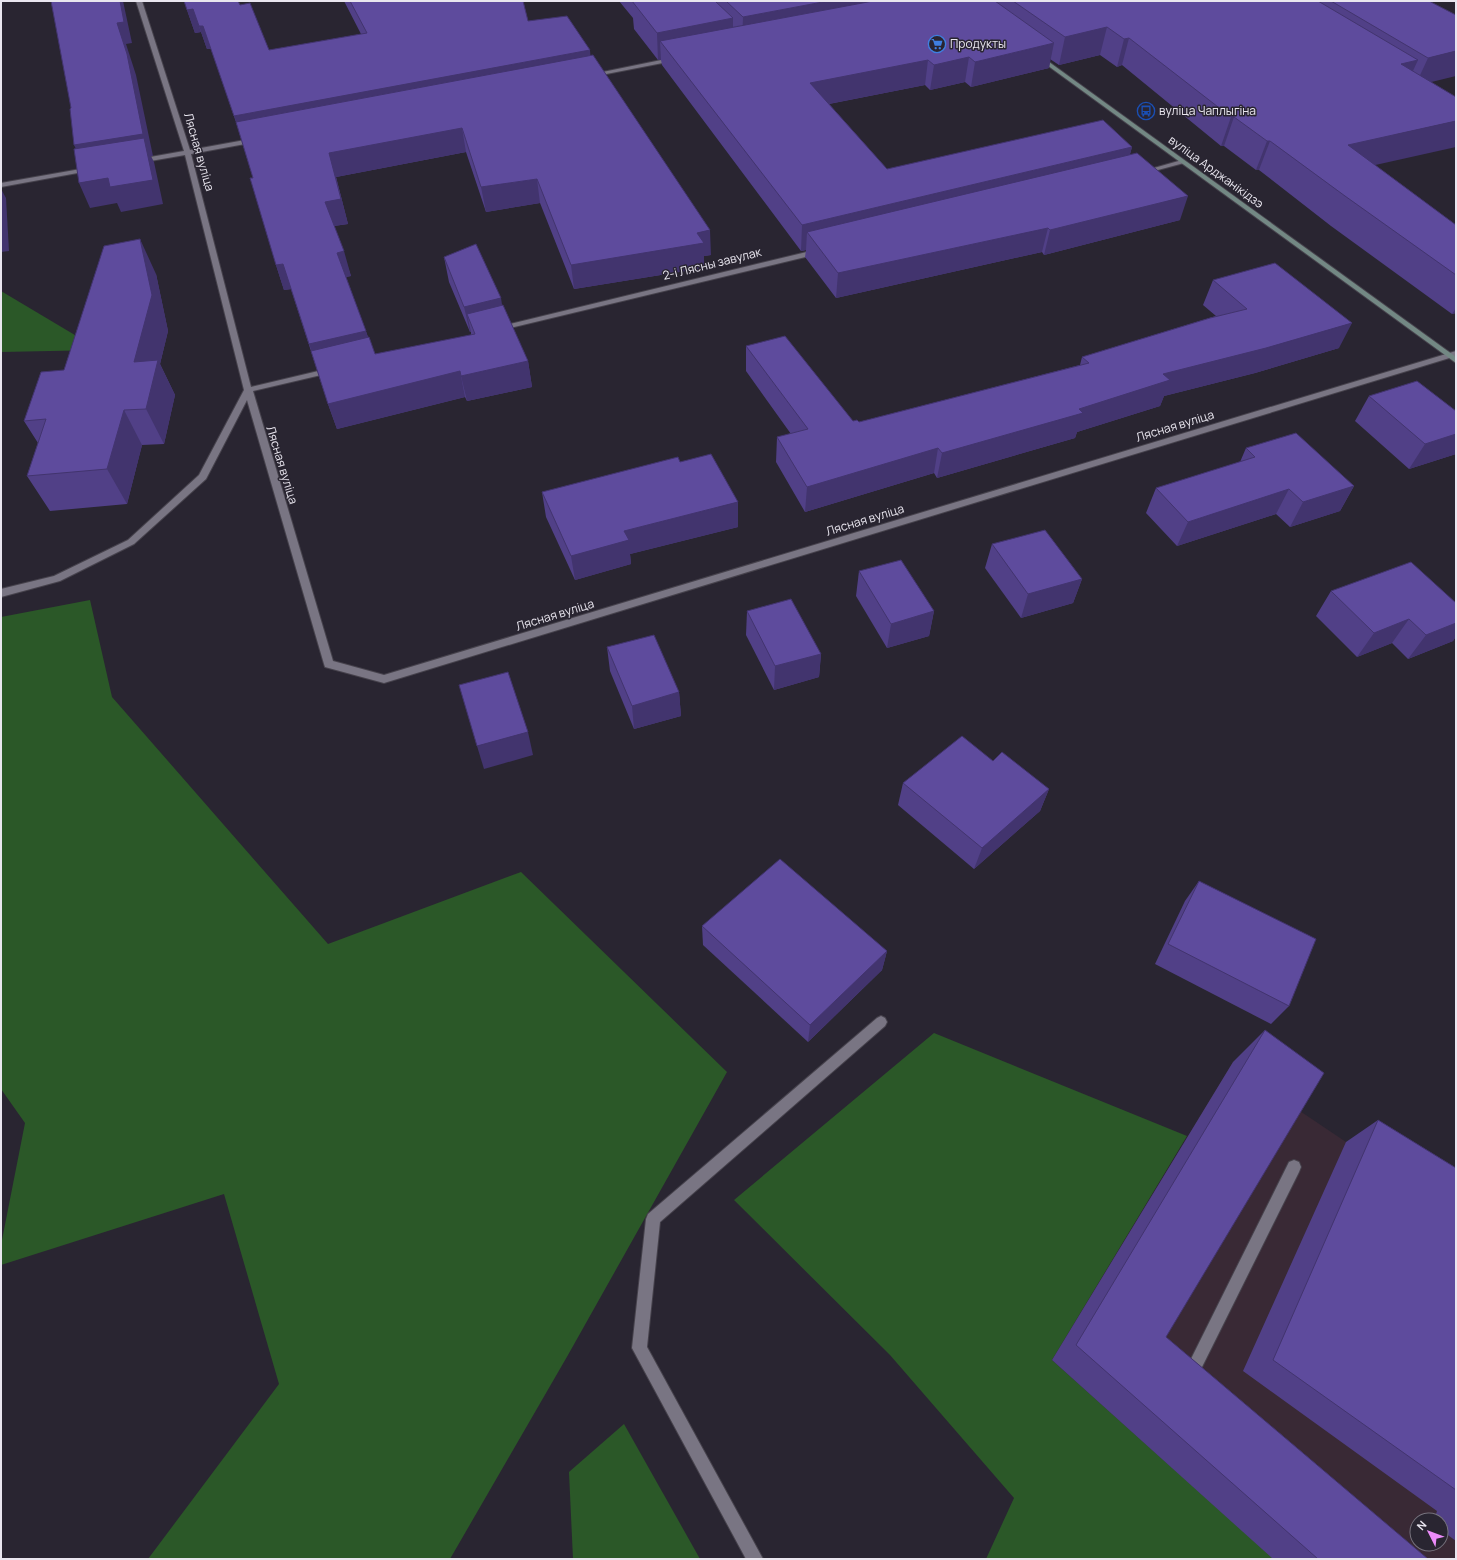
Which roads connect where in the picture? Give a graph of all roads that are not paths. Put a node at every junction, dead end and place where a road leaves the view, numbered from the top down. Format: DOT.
graph roads {
  1 [pos="140,1"];
  2 [pos="1031,51"];
  3 [pos="686,57"];
  4 [pos="585,76"];
  5 [pos="266,138"];
  6 [pos="188,152"];
  7 [pos="134,162"];
  8 [pos="1182,162"];
  9 [pos="102,168"];
  10 [pos="1136,174"];
  11 [pos="1,185"];
  12 [pos="827,249"];
  13 [pos="487,332"];
  14 [pos="1452,354"];
  15 [pos="1456,361"];
  16 [pos="340,367"];
  17 [pos="248,390"];
  18 [pos="1,593"];
  19 [pos="881,1022"];
  20 [pos="1294,1167"];
  21 [pos="1210,1387"];
  22 [pos="755,1559"];
  1 -- 6 [label="street, Лясная вуліца"];
  2 -- 8 [label="main road, вуліца Арджанікідзэ"];
  3 -- 4 [label="street"];
  5 -- 6 [label="street"];
  6 -- 7 [label="street"];
  6 -- 17 [label="street, Лясная вуліца"];
  8 -- 10 [label="street"];
  8 -- 14 [label="main road, вуліца Арджанікідзэ"];
  9 -- 11 [label="street"];
  12 -- 13 [label="street, 2-і Лясны завулак"];
  14 -- 15 [label="main road, вуліца Арджанікідзэ"];
  14 -- 17 [label="street, Лясная вуліца"];
  16 -- 17 [label="street"];
  17 -- 18 [label="street"];
  19 -- 22 [label="street"];
  20 -- 21 [label="street"];
}
